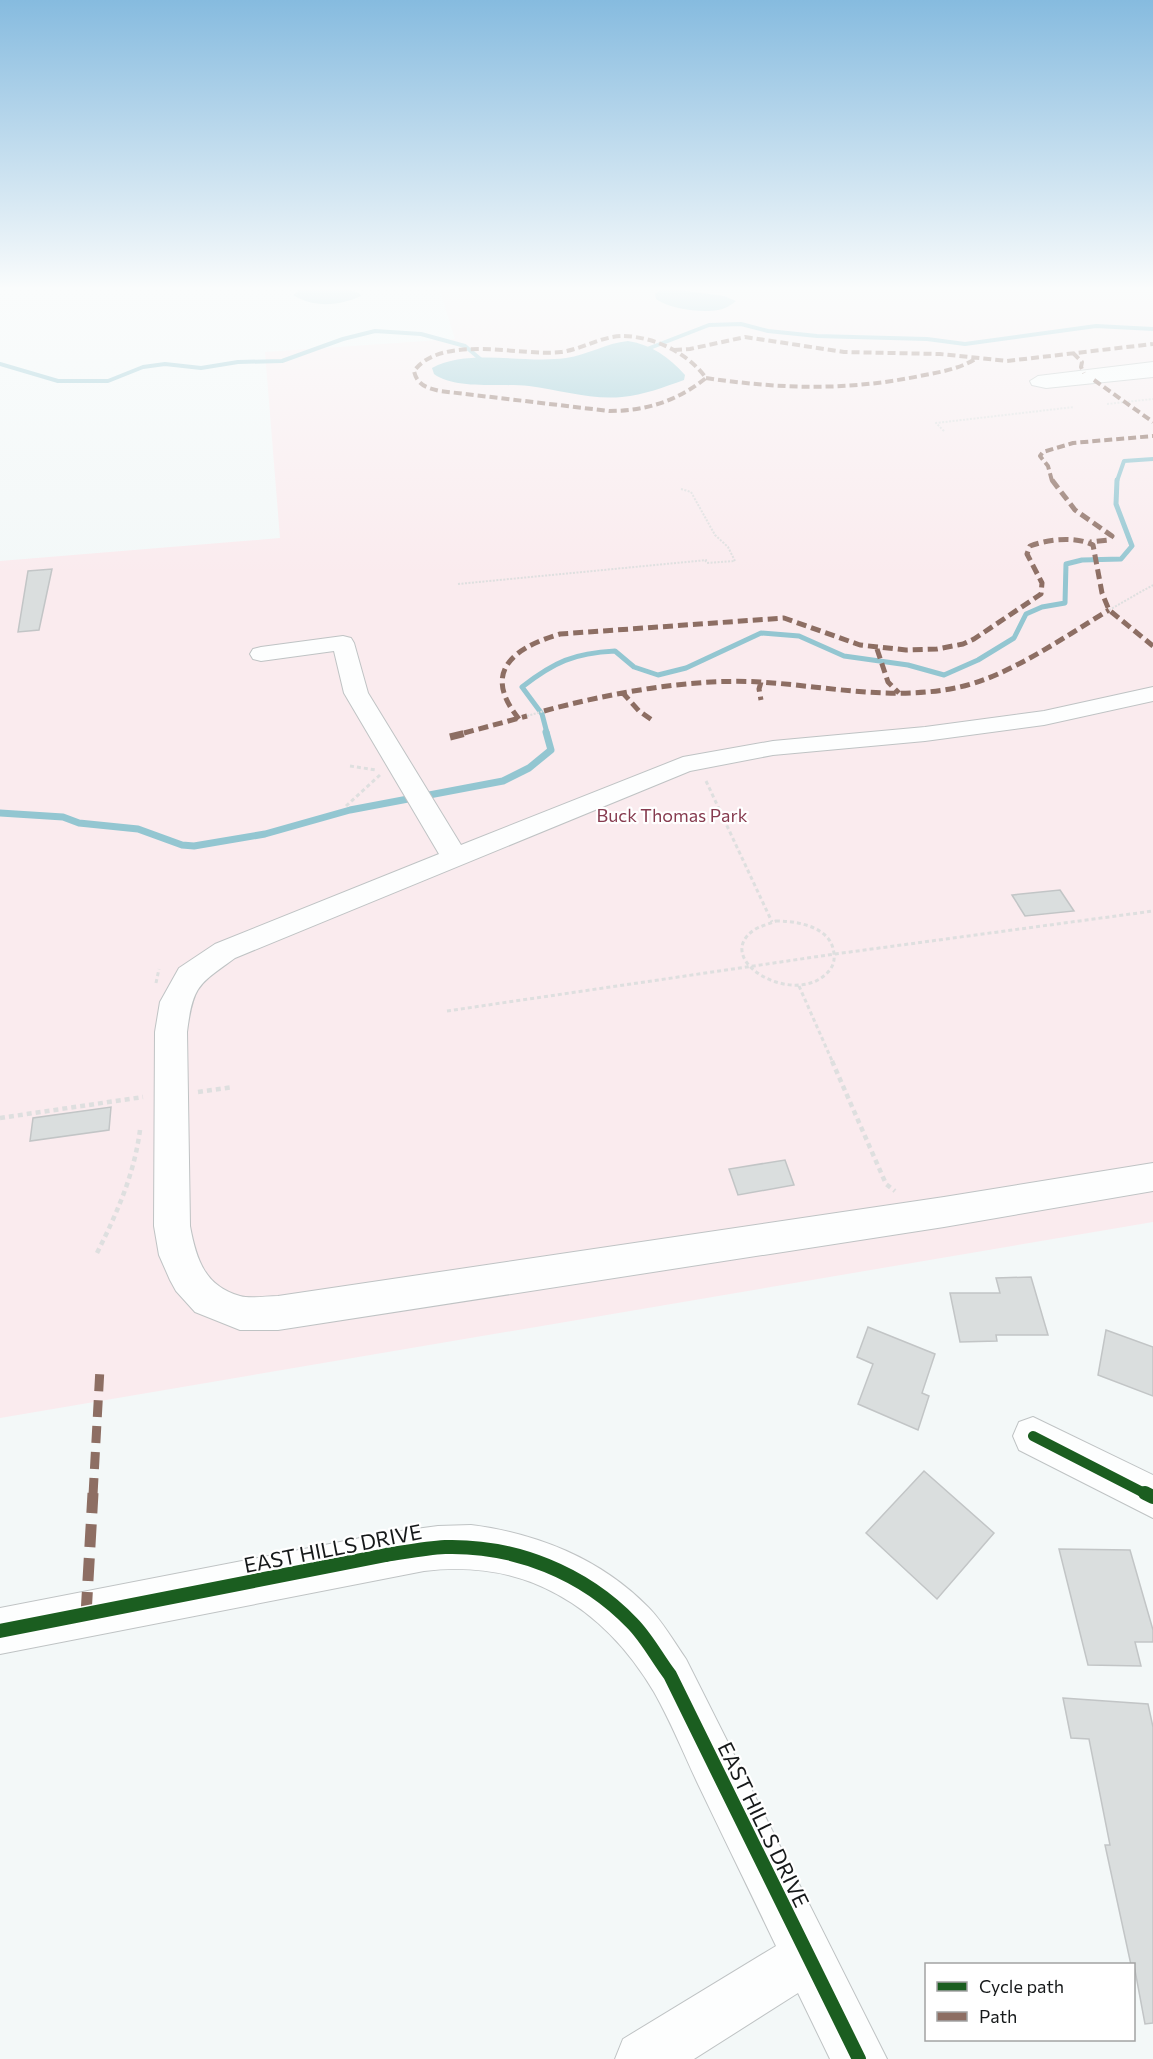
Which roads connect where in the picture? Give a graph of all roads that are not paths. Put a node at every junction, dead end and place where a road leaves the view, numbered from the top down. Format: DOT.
graph roads {
  1 [pos="261,654"];
  2 [pos="1153,694"];
  3 [pos="455,857"];
  4 [pos="1153,1177"];
  5 [pos="1033,1436"];
  6 [pos="1153,1497"];
  7 [pos="0,1631"];
  8 [pos="809,1956"];
  9 [pos="643,2059"];
  10 [pos="860,2059"];
  1 -- 3 [label="street"];
  2 -- 3 [label="street"];
  3 -- 4 [label="street"];
  5 -- 6 [label="street"];
  7 -- 8 [label="street, EAST HILLS DRIVE"];
  8 -- 9 [label="street"];
  8 -- 10 [label="street, EAST HILLS DRIVE"];
}
